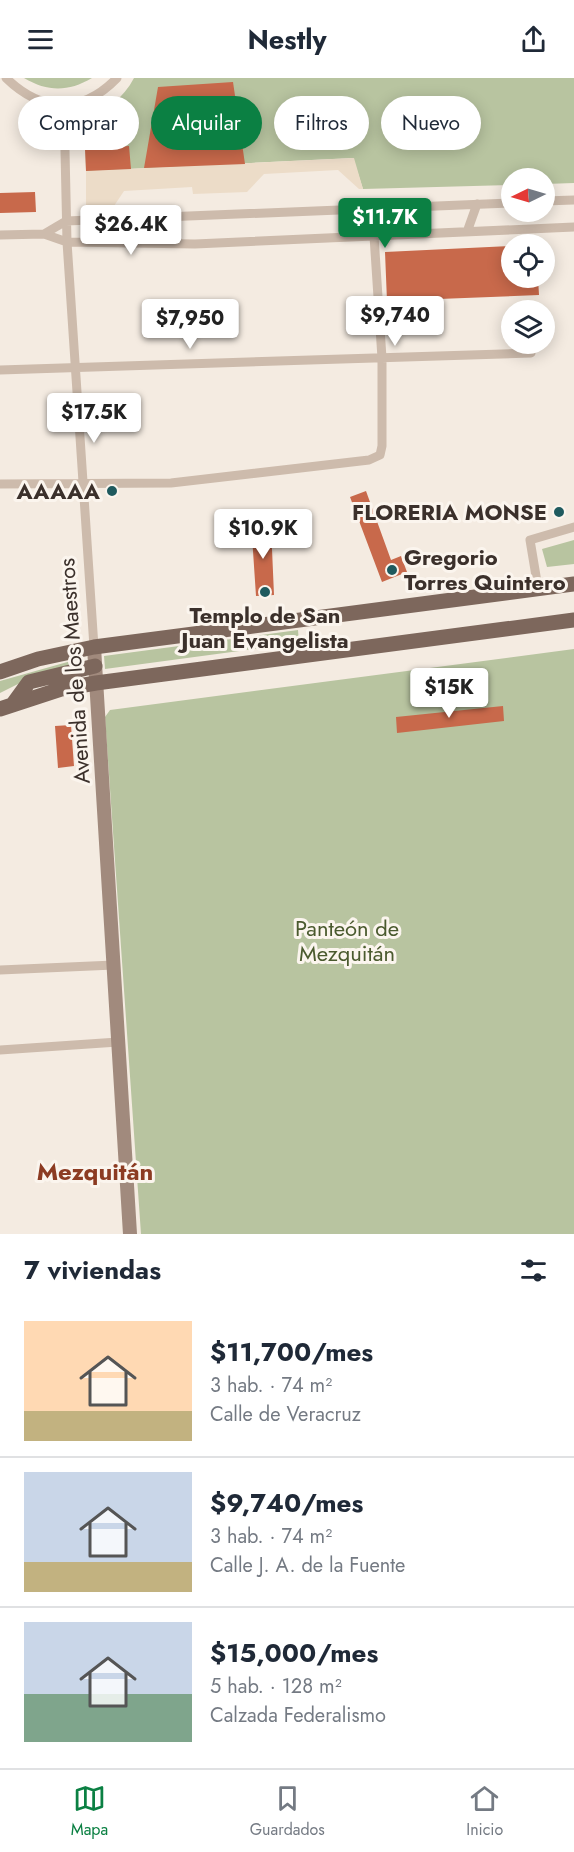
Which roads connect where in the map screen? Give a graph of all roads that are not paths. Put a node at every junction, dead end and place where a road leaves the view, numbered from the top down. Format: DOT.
graph roads {
  1 [pos="6,78"];
  2 [pos="117,78"];
  3 [pos="27,96"];
  4 [pos="94,96"];
  5 [pos="65,150"];
  6 [pos="574,200"];
  7 [pos="555,201"];
  8 [pos="501,203"];
  9 [pos="477,204"];
  10 [pos="417,206"];
  11 [pos="66,221"];
  12 [pos="574,227"];
  13 [pos="467,232"];
  14 [pos="44,234"];
  15 [pos="410,234"];
  16 [pos="0,235"];
  17 [pos="374,236"];
  18 [pos="67,242"];
  19 [pos="501,354"];
  20 [pos="382,358"];
  21 [pos="75,367"];
  22 [pos="0,370"];
  23 [pos="0,484"];
  24 [pos="83,484"];
  25 [pos="574,527"];
  26 [pos="574,584"];
  27 [pos="538,588"];
  28 [pos="574,620"];
  29 [pos="94,647"];
  30 [pos="95,666"];
  31 [pos="0,672"];
  32 [pos="96,683"];
  33 [pos="7,706"];
  34 [pos="114,965"];
  35 [pos="0,970"];
  36 [pos="118,1042"];
  37 [pos="0,1050"];
  38 [pos="130,1234"];
  1 -- 3 [label="street"];
  2 -- 4 [label="street"];
  5 -- 11 [label="street, Avenida de los Maestros"];
  6 -- 7 [label="street"];
  8 -- 9 [label="street"];
  9 -- 10 [label="street"];
  9 -- 13 [label="street"];
  10 -- 11 [label="street"];
  10 -- 15 [label="street"];
  11 -- 14 [label="street"];
  11 -- 18 [label="street, Avenida de los Maestros"];
  12 -- 13 [label="street"];
  13 -- 15 [label="street"];
  14 -- 16 [label="street"];
  14 -- 18 [label="street"];
  15 -- 17 [label="street"];
  17 -- 18 [label="street"];
  17 -- 20 [label="street"];
  18 -- 21 [label="street, Avenida de los Maestros"];
  19 -- 20 [label="street"];
  20 -- 21 [label="street"];
  20 -- 24 [label="street"];
  21 -- 22 [label="street"];
  21 -- 24 [label="street, Avenida de los Maestros"];
  23 -- 24 [label="street"];
  24 -- 29 [label="street, Avenida de los Maestros"];
  25 -- 27 [label="street"];
  26 -- 27 [label="main road"];
  27 -- 29 [label="main road"];
  28 -- 32 [label="main road"];
  29 -- 30 [label="street, Avenida de los Maestros"];
  29 -- 31 [label="main road"];
  30 -- 32 [label="street, Avenida de los Maestros"];
  30 -- 33 [label="main road"];
  32 -- 33 [label="main road"];
  32 -- 34 [label="street, Avenida de los Maestros"];
  34 -- 35 [label="street"];
  34 -- 36 [label="street, Avenida de los Maestros"];
  36 -- 37 [label="street"];
  36 -- 38 [label="street, Avenida de los Maestros"];
}
